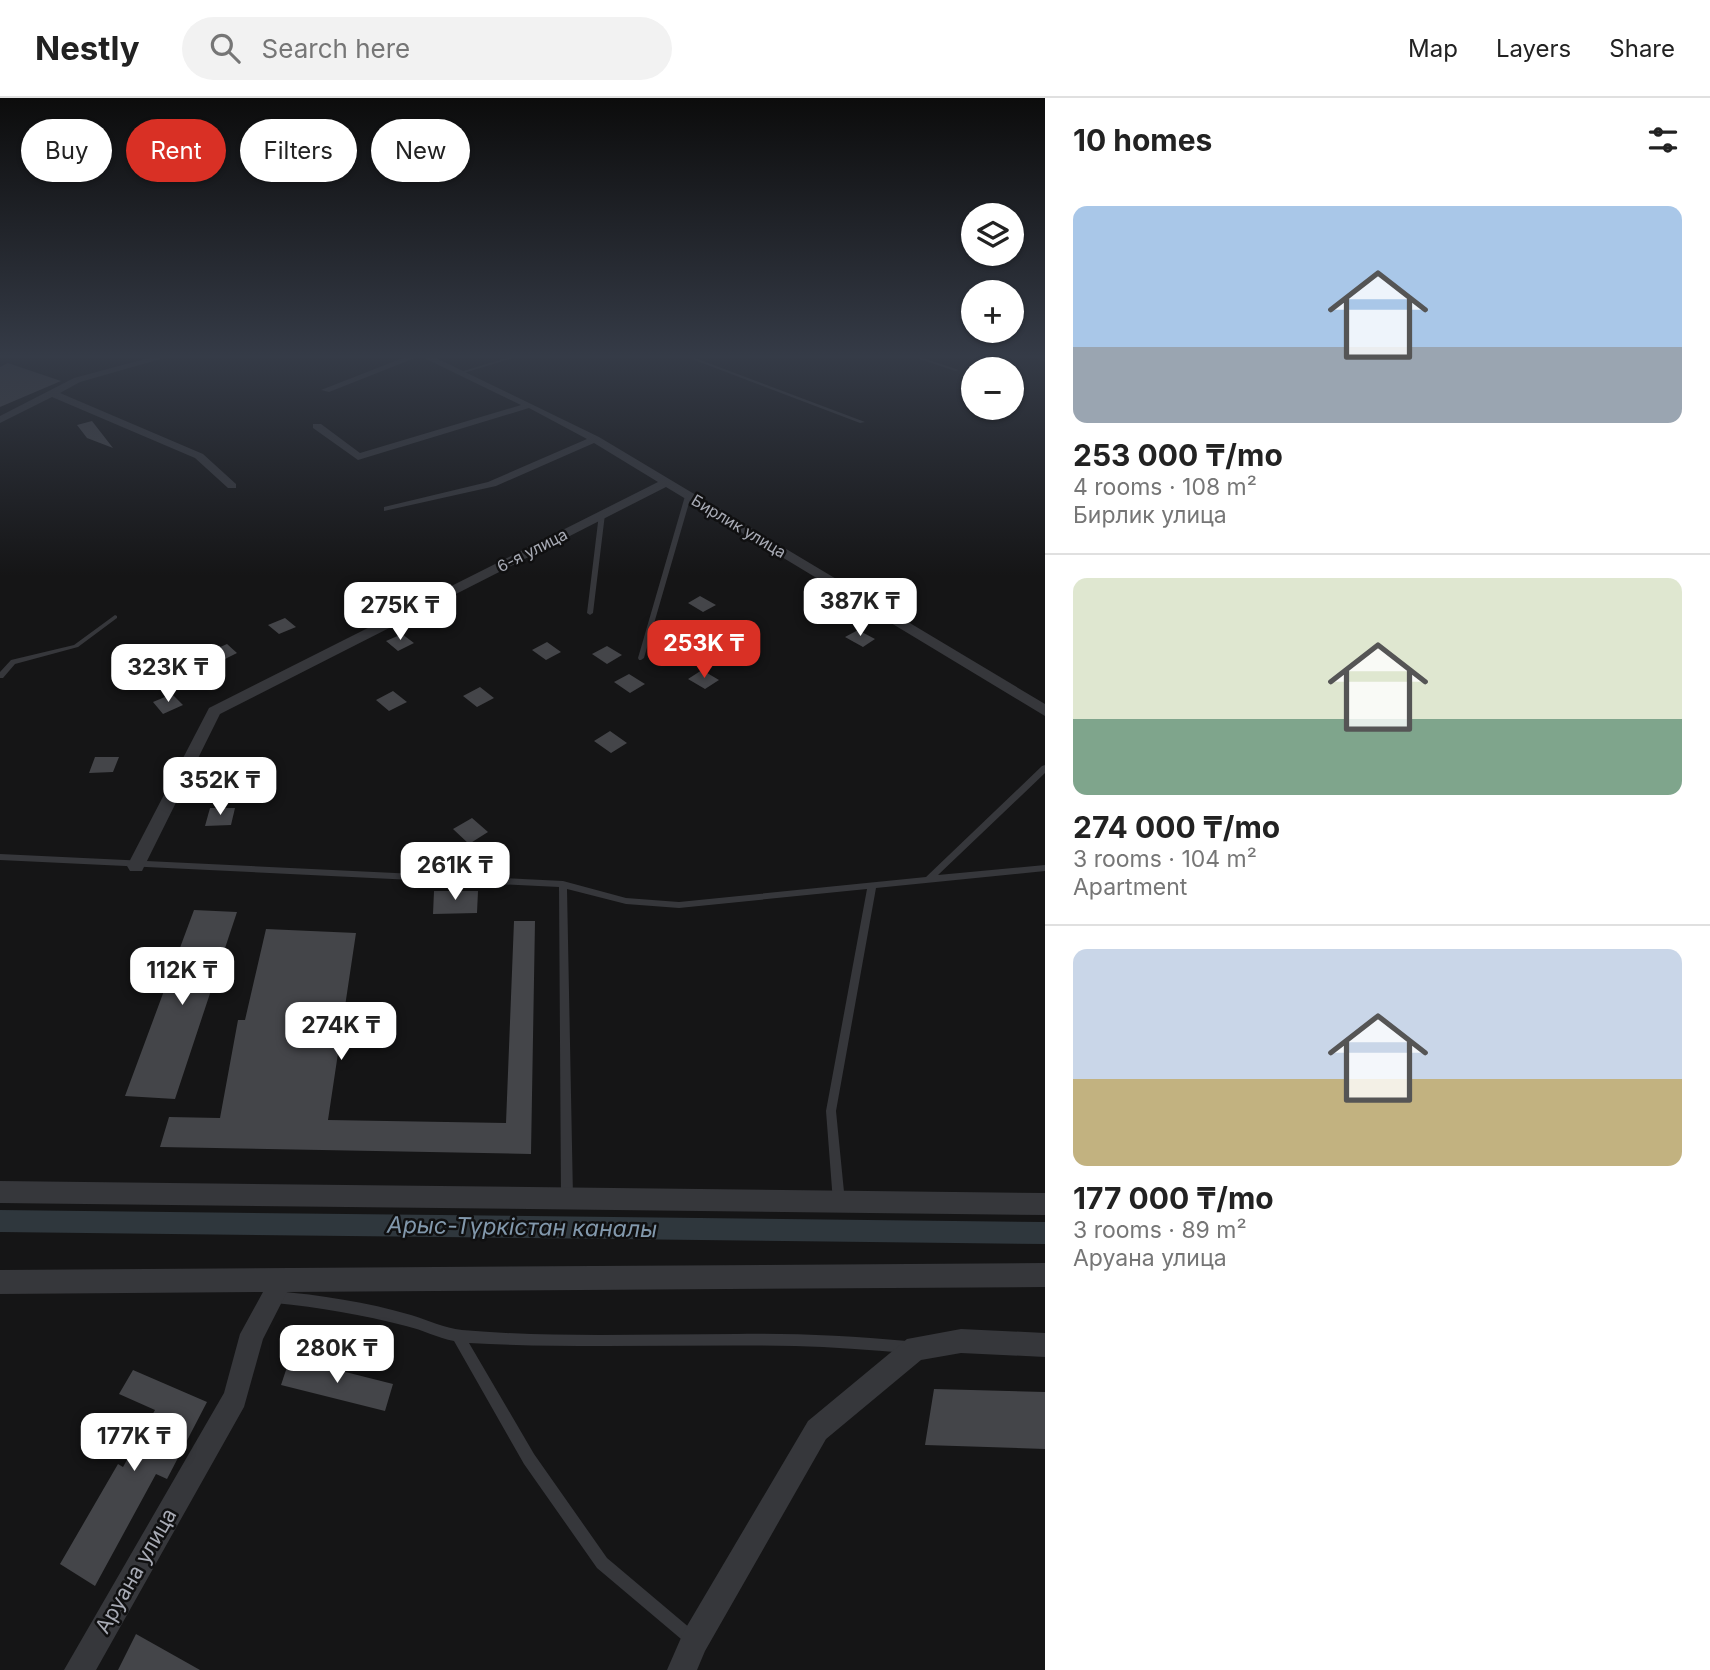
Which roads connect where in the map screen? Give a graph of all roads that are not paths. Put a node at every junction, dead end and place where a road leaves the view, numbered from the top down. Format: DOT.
graph roads {
  1 [pos="137,429"];
  2 [pos="321,429"];
  3 [pos="448,429"];
  4 [pos="577,429"];
  5 [pos="595,439"];
  6 [pos="668,481"];
  7 [pos="232,486"];
  8 [pos="688,496"];
  9 [pos="388,509"];
  10 [pos="602,514"];
  11 [pos="590,613"];
  12 [pos="115,617"];
  13 [pos="641,658"];
  14 [pos="0,676"];
  15 [pos="1045,710"];
  16 [pos="1045,768"];
  17 [pos="0,857"];
  18 [pos="136,866"];
  19 [pos="1045,868"];
  20 [pos="928,880"];
  21 [pos="563,884"];
  22 [pos="872,886"];
  23 [pos="0,1192"];
  24 [pos="567,1199"];
  25 [pos="839,1202"];
  26 [pos="1045,1204"];
  27 [pos="1045,1275"];
  28 [pos="0,1282"];
  29 [pos="276,1290"];
  30 [pos="458,1336"];
  31 [pos="1045,1345"];
  32 [pos="916,1348"];
  33 [pos="694,1641"];
  34 [pos="79,1670"];
  35 [pos="682,1670"];
  1 -- 7 [label="street"];
  2 -- 3 [label="street"];
  4 -- 5 [label="street, Бирлик улица"];
  5 -- 6 [label="street, Бирлик улица"];
  5 -- 9 [label="street"];
  6 -- 8 [label="street, Бирлик улица"];
  6 -- 10 [label="street, 6-я улица"];
  8 -- 13 [label="lane"];
  8 -- 15 [label="street, Бирлик улица"];
  10 -- 11 [label="lane"];
  10 -- 18 [label="street, 6-я улица"];
  12 -- 14 [label="lane"];
  16 -- 20 [label="lane"];
  17 -- 18 [label="lane"];
  18 -- 21 [label="lane"];
  19 -- 20 [label="lane"];
  20 -- 22 [label="lane"];
  21 -- 22 [label="lane"];
  21 -- 24 [label="lane"];
  22 -- 25 [label="lane"];
  23 -- 24 [label="street"];
  24 -- 25 [label="street"];
  25 -- 26 [label="street"];
  27 -- 29 [label="street"];
  28 -- 29 [label="street"];
  29 -- 30 [label="lane"];
  29 -- 34 [label="street, Аруана улица"];
  30 -- 32 [label="lane"];
  30 -- 33 [label="lane"];
  31 -- 32 [label="street"];
  32 -- 33 [label="street"];
  33 -- 35 [label="street"];
}
